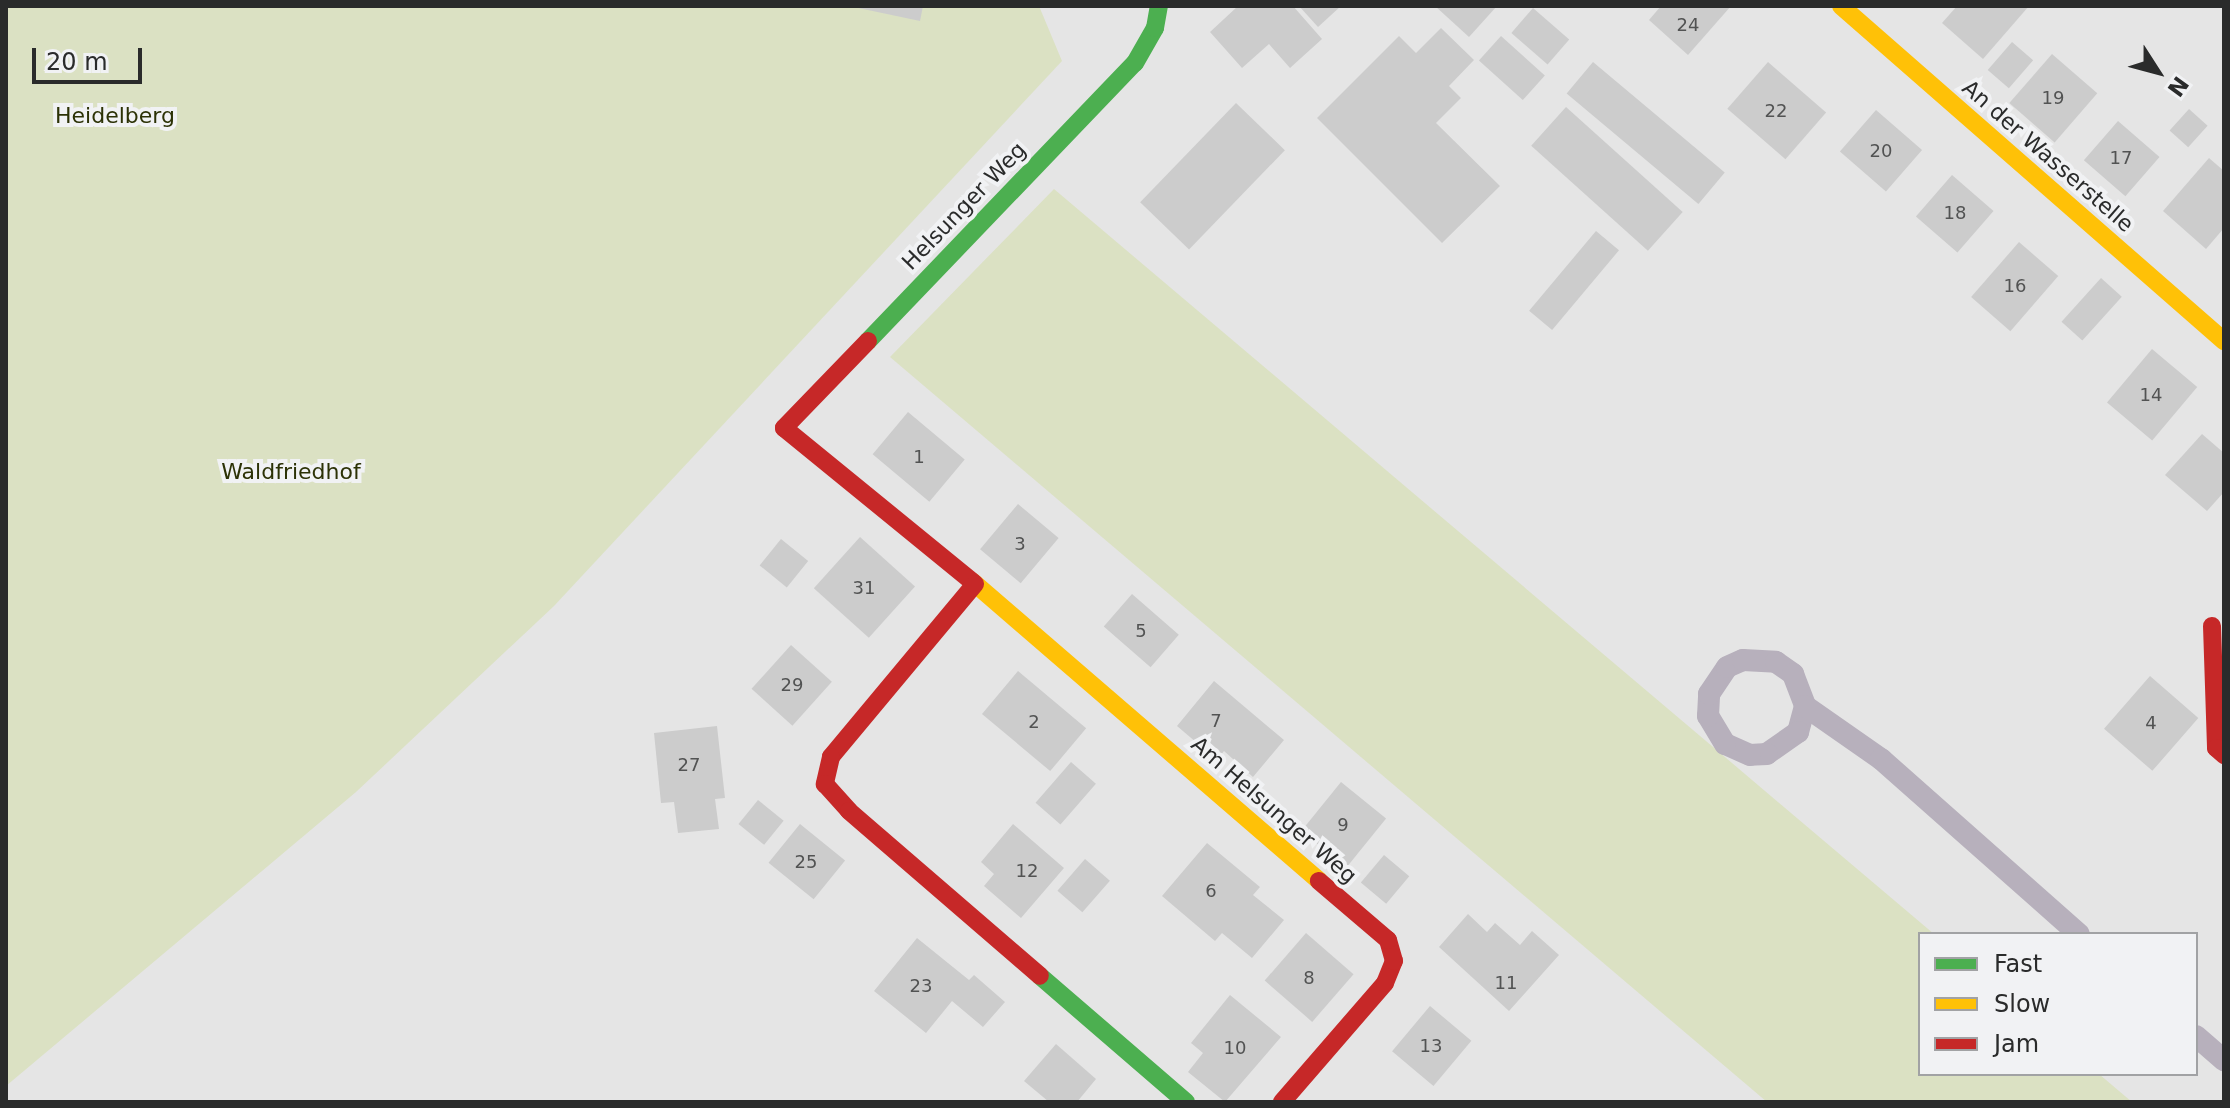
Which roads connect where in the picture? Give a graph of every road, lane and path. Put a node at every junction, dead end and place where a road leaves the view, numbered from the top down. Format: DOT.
graph roads {
  1 [pos="1159,6"];
  2 [pos="1841,6"];
  3 [pos="2224,341"];
  4 [pos="784,428"];
  5 [pos="975,584"];
  6 [pos="2212,626"];
  7 [pos="1805,706"];
  8 [pos="2224,755"];
  9 [pos="2077,932"];
  10 [pos="2198,1038"];
  11 [pos="2224,1060"];
  12 [pos="1186,1102"];
  13 [pos="1282,1102"];
  1 -- 4 [label="street, Helsunger Weg"];
  2 -- 3 [label="street, An der Wasserstelle"];
  4 -- 5 [label="street, Am Helsunger Weg"];
  5 -- 12 [label="street"];
  5 -- 13 [label="street, Am Helsunger Weg"];
  6 -- 8 [label="street"];
  7 -- 7 [label="lane"];
  7 -- 9 [label="lane"];
  10 -- 11 [label="lane"];
}
